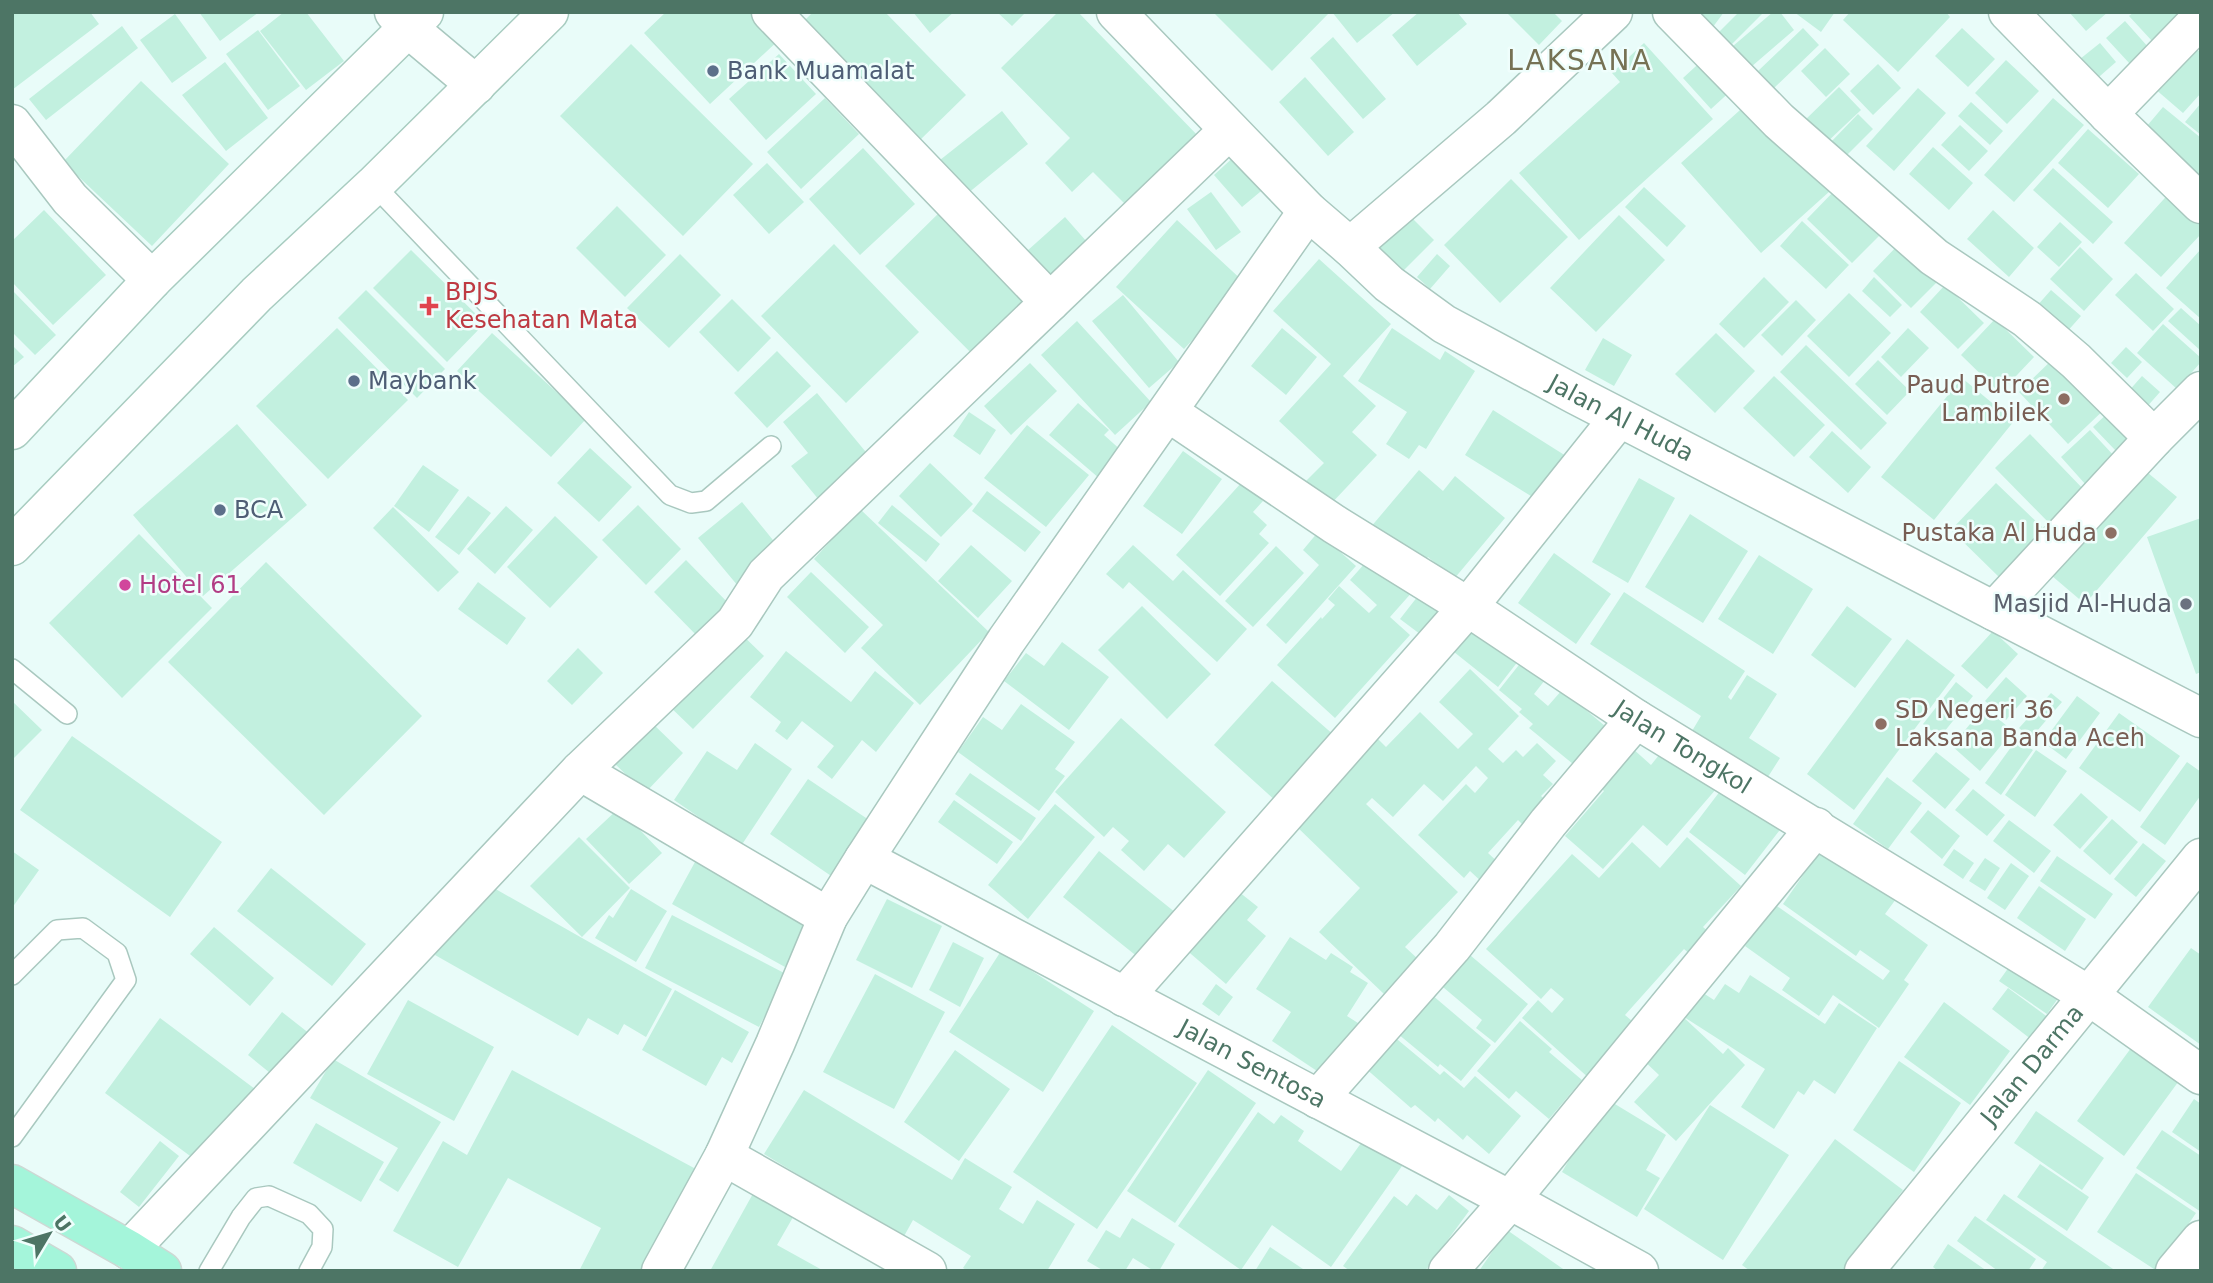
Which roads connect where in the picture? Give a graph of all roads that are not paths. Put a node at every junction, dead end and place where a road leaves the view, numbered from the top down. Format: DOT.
graph roads {
  1 [pos="549,12"];
  2 [pos="771,12"];
  3 [pos="1613,12"];
  4 [pos="1672,12"];
  5 [pos="2008,12"];
  6 [pos="1124,15"];
  7 [pos="408,17"];
  8 [pos="2201,18"];
  9 [pos="476,85"];
  10 [pos="2108,114"];
  11 [pos="12,124"];
  12 [pos="1228,131"];
  13 [pos="374,185"];
  14 [pos="2201,204"];
  15 [pos="1308,211"];
  16 [pos="1350,247"];
  17 [pos="152,279"];
  18 [pos="1051,302"];
  19 [pos="2201,391"];
  20 [pos="1168,412"];
  21 [pos="1619,418"];
  22 [pos="12,429"];
  23 [pos="2154,438"];
  24 [pos="771,446"];
  25 [pos="12,546"];
  26 [pos="1468,607"];
  27 [pos="1994,611"];
  28 [pos="12,669"];
  29 [pos="67,714"];
  30 [pos="2201,718"];
  31 [pos="1636,719"];
  32 [pos="580,771"];
  33 [pos="1816,827"];
  34 [pos="2201,858"];
  35 [pos="864,859"];
  36 [pos="828,918"];
  37 [pos="12,975"];
  38 [pos="2088,995"];
  39 [pos="1124,997"];
  40 [pos="2201,1075"];
  41 [pos="1318,1099"];
  42 [pos="12,1137"];
  43 [pos="724,1156"];
  44 [pos="12,1184"];
  45 [pos="1510,1200"];
  46 [pos="2201,1240"];
  47 [pos="12,1245"];
  48 [pos="129,1250"];
  49 [pos="57,1271"];
  50 [pos="162,1271"];
  51 [pos="209,1271"];
  52 [pos="309,1271"];
  53 [pos="661,1271"];
  54 [pos="927,1271"];
  55 [pos="1448,1271"];
  56 [pos="1639,1271"];
  57 [pos="1864,1271"];
  58 [pos="2175,1271"];
  1 -- 9 [label="street"];
  2 -- 18 [label="street"];
  3 -- 16 [label="street"];
  4 -- 23 [label="street"];
  5 -- 10 [label="street"];
  6 -- 12 [label="street, Jalan Al Huda"];
  7 -- 9 [label="street"];
  7 -- 17 [label="street"];
  8 -- 10 [label="street"];
  9 -- 13 [label="street"];
  10 -- 14 [label="street"];
  11 -- 17 [label="street"];
  12 -- 15 [label="street, Jalan Al Huda"];
  12 -- 18 [label="street"];
  13 -- 24 [label="lane"];
  13 -- 25 [label="street"];
  15 -- 16 [label="street, Jalan Al Huda"];
  15 -- 20 [label="street"];
  16 -- 21 [label="street, Jalan Al Huda"];
  17 -- 22 [label="street"];
  18 -- 32 [label="street"];
  19 -- 23 [label="street"];
  20 -- 26 [label="street, Jalan Tongkol"];
  20 -- 35 [label="street"];
  21 -- 26 [label="street"];
  21 -- 27 [label="street, Jalan Al Huda"];
  23 -- 27 [label="street"];
  26 -- 31 [label="street, Jalan Tongkol"];
  26 -- 39 [label="street"];
  27 -- 30 [label="street, Jalan Al Huda"];
  28 -- 29 [label="lane"];
  31 -- 33 [label="street, Jalan Tongkol"];
  31 -- 41 [label="street"];
  32 -- 36 [label="street"];
  32 -- 48 [label="street"];
  33 -- 38 [label="street, Jalan Tongkol"];
  33 -- 45 [label="street"];
  34 -- 38 [label="street, Jalan Darma"];
  35 -- 36 [label="street"];
  35 -- 39 [label="street, Jalan Sentosa"];
  36 -- 43 [label="street"];
  37 -- 42 [label="lane"];
  38 -- 40 [label="street, Jalan Tongkol"];
  38 -- 57 [label="street, Jalan Darma"];
  39 -- 41 [label="street, Jalan Sentosa"];
  41 -- 45 [label="street, Jalan Sentosa"];
  43 -- 53 [label="street"];
  43 -- 54 [label="street"];
  44 -- 48 [label="highway"];
  45 -- 55 [label="street"];
  45 -- 56 [label="street, Jalan Sentosa"];
  46 -- 58 [label="street"];
  47 -- 49 [label="highway"];
  48 -- 50 [label="highway"];
  51 -- 52 [label="lane"];
}
